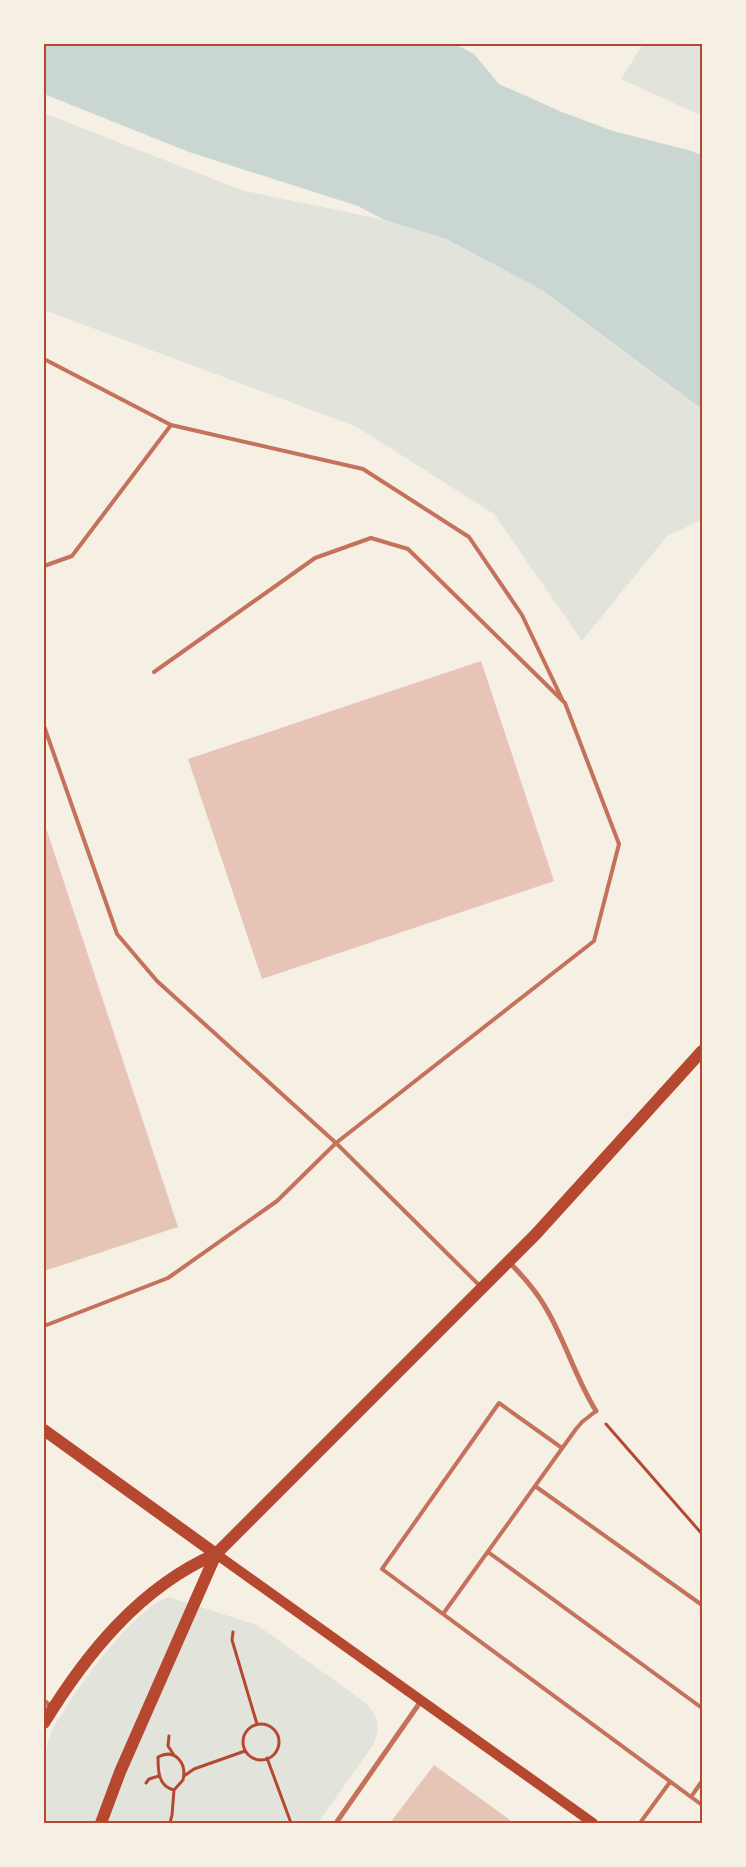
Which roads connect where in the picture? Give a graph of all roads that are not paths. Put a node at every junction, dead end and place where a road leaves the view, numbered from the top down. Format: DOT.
graph roads {
  1 [pos="44,359"];
  2 [pos="171,425"];
  3 [pos="44,566"];
  4 [pos="154,672"];
  5 [pos="564,703"];
  6 [pos="44,726"];
  7 [pos="702,1051"];
  8 [pos="336,1143"];
  9 [pos="509,1262"];
  10 [pos="482,1288"];
  11 [pos="44,1326"];
  12 [pos="596,1411"];
  13 [pos="44,1430"];
  14 [pos="562,1448"];
  15 [pos="535,1486"];
  16 [pos="488,1552"];
  17 [pos="216,1554"];
  18 [pos="702,1605"];
  19 [pos="444,1614"];
  20 [pos="422,1700"];
  21 [pos="48,1705"];
  22 [pos="702,1708"];
  23 [pos="44,1722"];
  24 [pos="670,1782"];
  25 [pos="702,1782"];
  26 [pos="691,1797"];
  27 [pos="702,1805"];
  28 [pos="101,1823"];
  29 [pos="336,1823"];
  30 [pos="593,1823"];
  31 [pos="640,1823"];
  1 -- 2 [label="lane"];
  2 -- 3 [label="lane"];
  2 -- 5 [label="lane"];
  4 -- 5 [label="lane"];
  5 -- 8 [label="lane"];
  6 -- 8 [label="lane"];
  7 -- 9 [label="main road"];
  8 -- 10 [label="lane"];
  8 -- 11 [label="lane"];
  9 -- 10 [label="main road"];
  9 -- 12 [label="street"];
  10 -- 17 [label="main road"];
  12 -- 14 [label="lane"];
  13 -- 17 [label="main road"];
  14 -- 15 [label="lane"];
  14 -- 19 [label="lane"];
  15 -- 16 [label="lane"];
  15 -- 18 [label="lane"];
  16 -- 19 [label="lane"];
  16 -- 22 [label="lane"];
  17 -- 20 [label="main road"];
  17 -- 21 [label="main road"];
  17 -- 28 [label="main road"];
  19 -- 24 [label="lane"];
  20 -- 29 [label="street"];
  20 -- 30 [label="main road"];
  21 -- 23 [label="main road"];
  24 -- 26 [label="lane"];
  24 -- 31 [label="lane"];
  25 -- 26 [label="lane"];
  26 -- 27 [label="lane"];
}
